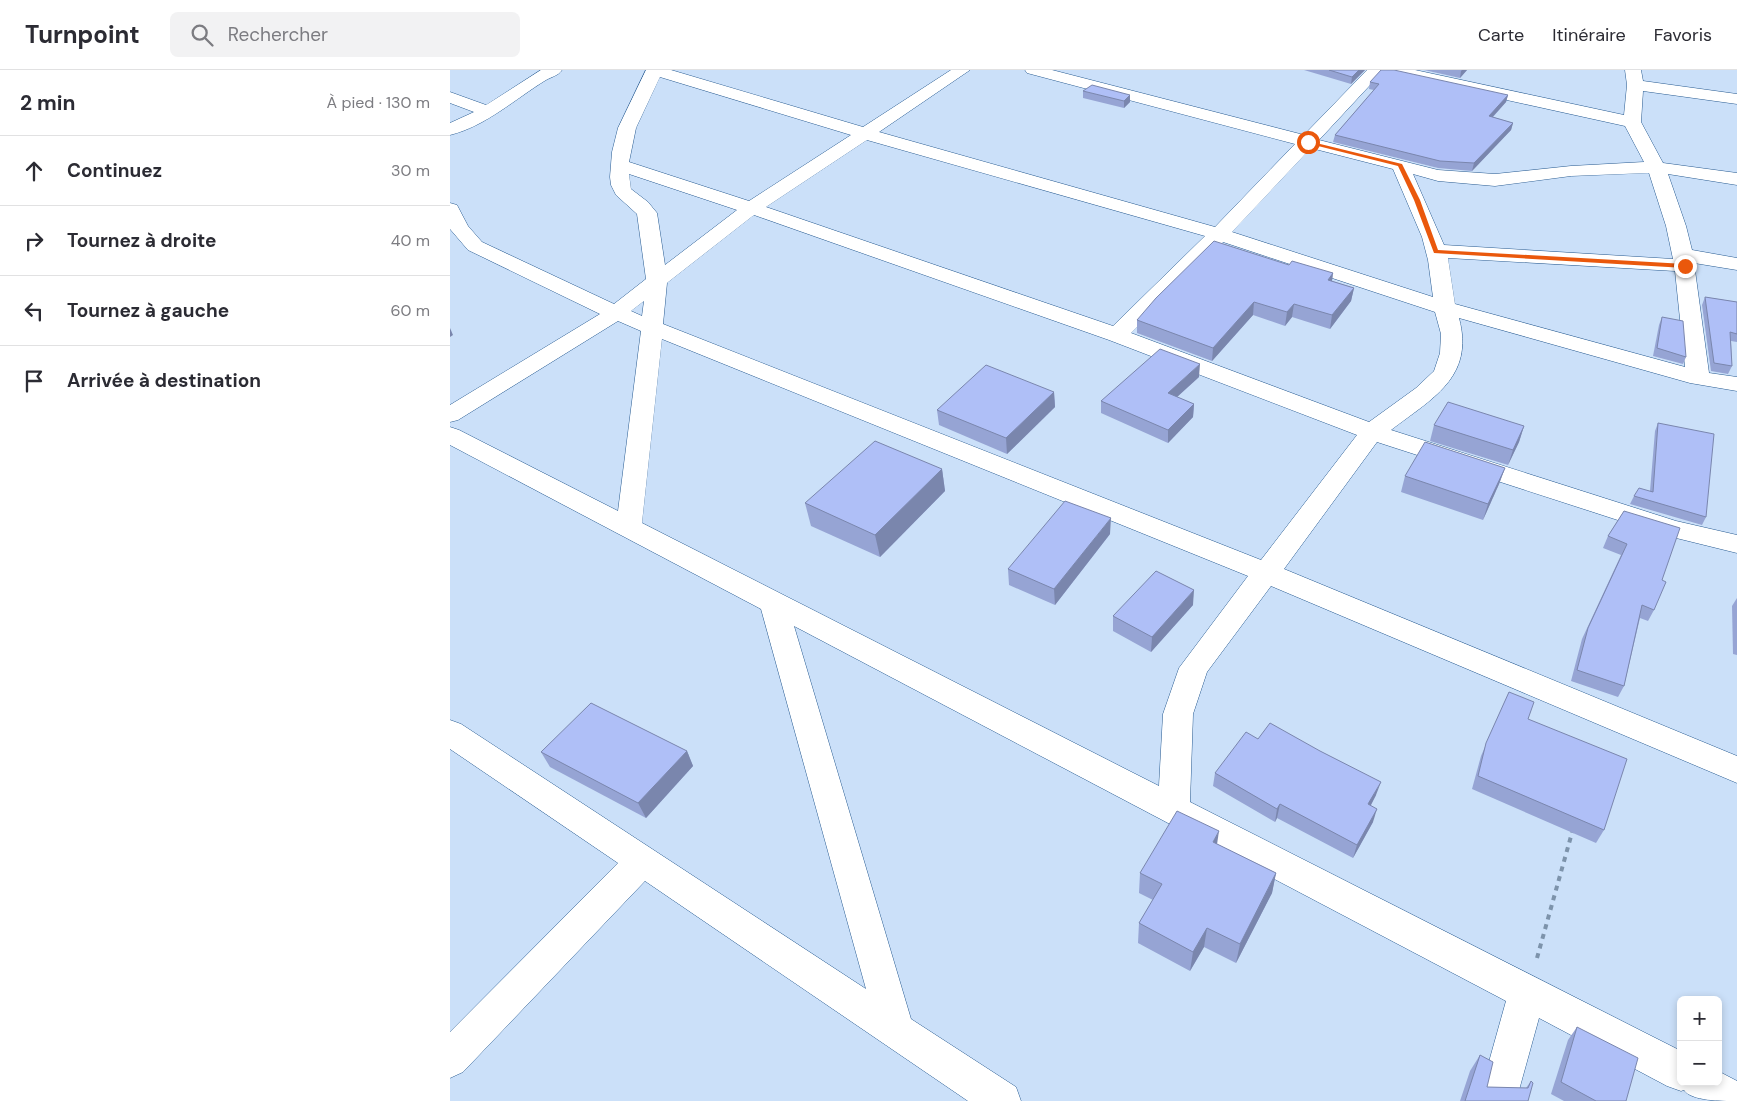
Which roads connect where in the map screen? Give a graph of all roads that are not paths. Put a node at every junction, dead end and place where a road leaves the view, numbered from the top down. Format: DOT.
graph roads {
  1 [pos="554,70"];
  2 [pos="654,70"];
  3 [pos="962,70"];
  4 [pos="1033,70"];
  5 [pos="1376,70"];
  6 [pos="1393,70"];
  7 [pos="1492,75"];
  8 [pos="1634,77"];
  9 [pos="1480,88"];
  10 [pos="450,97"];
  11 [pos="1737,99"];
  12 [pos="488,112"];
  13 [pos="1632,122"];
  14 [pos="450,130"];
  15 [pos="863,133"];
  16 [pos="1308,142"];
  17 [pos="620,165"];
  18 [pos="1400,165"];
  19 [pos="1656,167"];
  20 [pos="1737,180"];
  21 [pos="750,208"];
  22 [pos="450,209"];
  23 [pos="1219,234"];
  24 [pos="1436,251"];
  25 [pos="1684,261"];
  26 [pos="1737,264"];
  27 [pos="657,283"];
  28 [pos="1445,308"];
  29 [pos="616,313"];
  30 [pos="651,327"];
  31 [pos="1117,335"];
  32 [pos="1698,378"];
  33 [pos="1737,384"];
  34 [pos="450,415"];
  35 [pos="1372,432"];
  36 [pos="450,434"];
  37 [pos="630,527"];
  38 [pos="1737,544"];
  39 [pos="1268,573"];
  40 [pos="773,602"];
  41 [pos="450,733"];
  42 [pos="1737,770"];
  43 [pos="1174,810"];
  44 [pos="642,861"];
  45 [pos="1527,993"];
  46 [pos="896,1030"];
  47 [pos="450,1059"];
  48 [pos="1677,1070"];
  49 [pos="1708,1086"];
  50 [pos="1002,1101"];
  51 [pos="1497,1101"];
  52 [pos="1736,1101"];
  1 -- 12 [label="street"];
  2 -- 15 [label="street"];
  2 -- 17 [label="street"];
  3 -- 15 [label="street"];
  4 -- 16 [label="street"];
  5 -- 16 [label="street"];
  6 -- 9 [label="street"];
  7 -- 9 [label="street"];
  8 -- 11 [label="street"];
  8 -- 13 [label="street"];
  9 -- 13 [label="street"];
  10 -- 12 [label="street"];
  12 -- 14 [label="street"];
  13 -- 19 [label="street"];
  15 -- 21 [label="street"];
  15 -- 23 [label="street"];
  16 -- 18 [label="street"];
  16 -- 23 [label="street"];
  17 -- 21 [label="street"];
  17 -- 27 [label="street"];
  18 -- 19 [label="street"];
  18 -- 24 [label="street"];
  19 -- 20 [label="street"];
  19 -- 25 [label="street"];
  21 -- 27 [label="street"];
  21 -- 31 [label="street"];
  22 -- 29 [label="street"];
  23 -- 28 [label="street"];
  23 -- 31 [label="street"];
  24 -- 25 [label="street"];
  24 -- 28 [label="street"];
  25 -- 26 [label="street"];
  25 -- 32 [label="street"];
  27 -- 29 [label="street"];
  27 -- 30 [label="street"];
  28 -- 32 [label="street"];
  28 -- 35 [label="street"];
  29 -- 30 [label="street"];
  29 -- 34 [label="street"];
  30 -- 37 [label="street"];
  30 -- 39 [label="street"];
  31 -- 35 [label="street"];
  32 -- 33 [label="street"];
  35 -- 38 [label="street"];
  35 -- 39 [label="street"];
  36 -- 37 [label="street"];
  37 -- 40 [label="street"];
  39 -- 42 [label="street"];
  39 -- 43 [label="street"];
  40 -- 43 [label="street"];
  40 -- 46 [label="street"];
  41 -- 44 [label="street"];
  43 -- 45 [label="street"];
  44 -- 46 [label="street"];
  44 -- 47 [label="street"];
  45 -- 48 [label="street"];
  45 -- 51 [label="street"];
  46 -- 50 [label="street"];
  49 -- 52 [label="street"];
}
